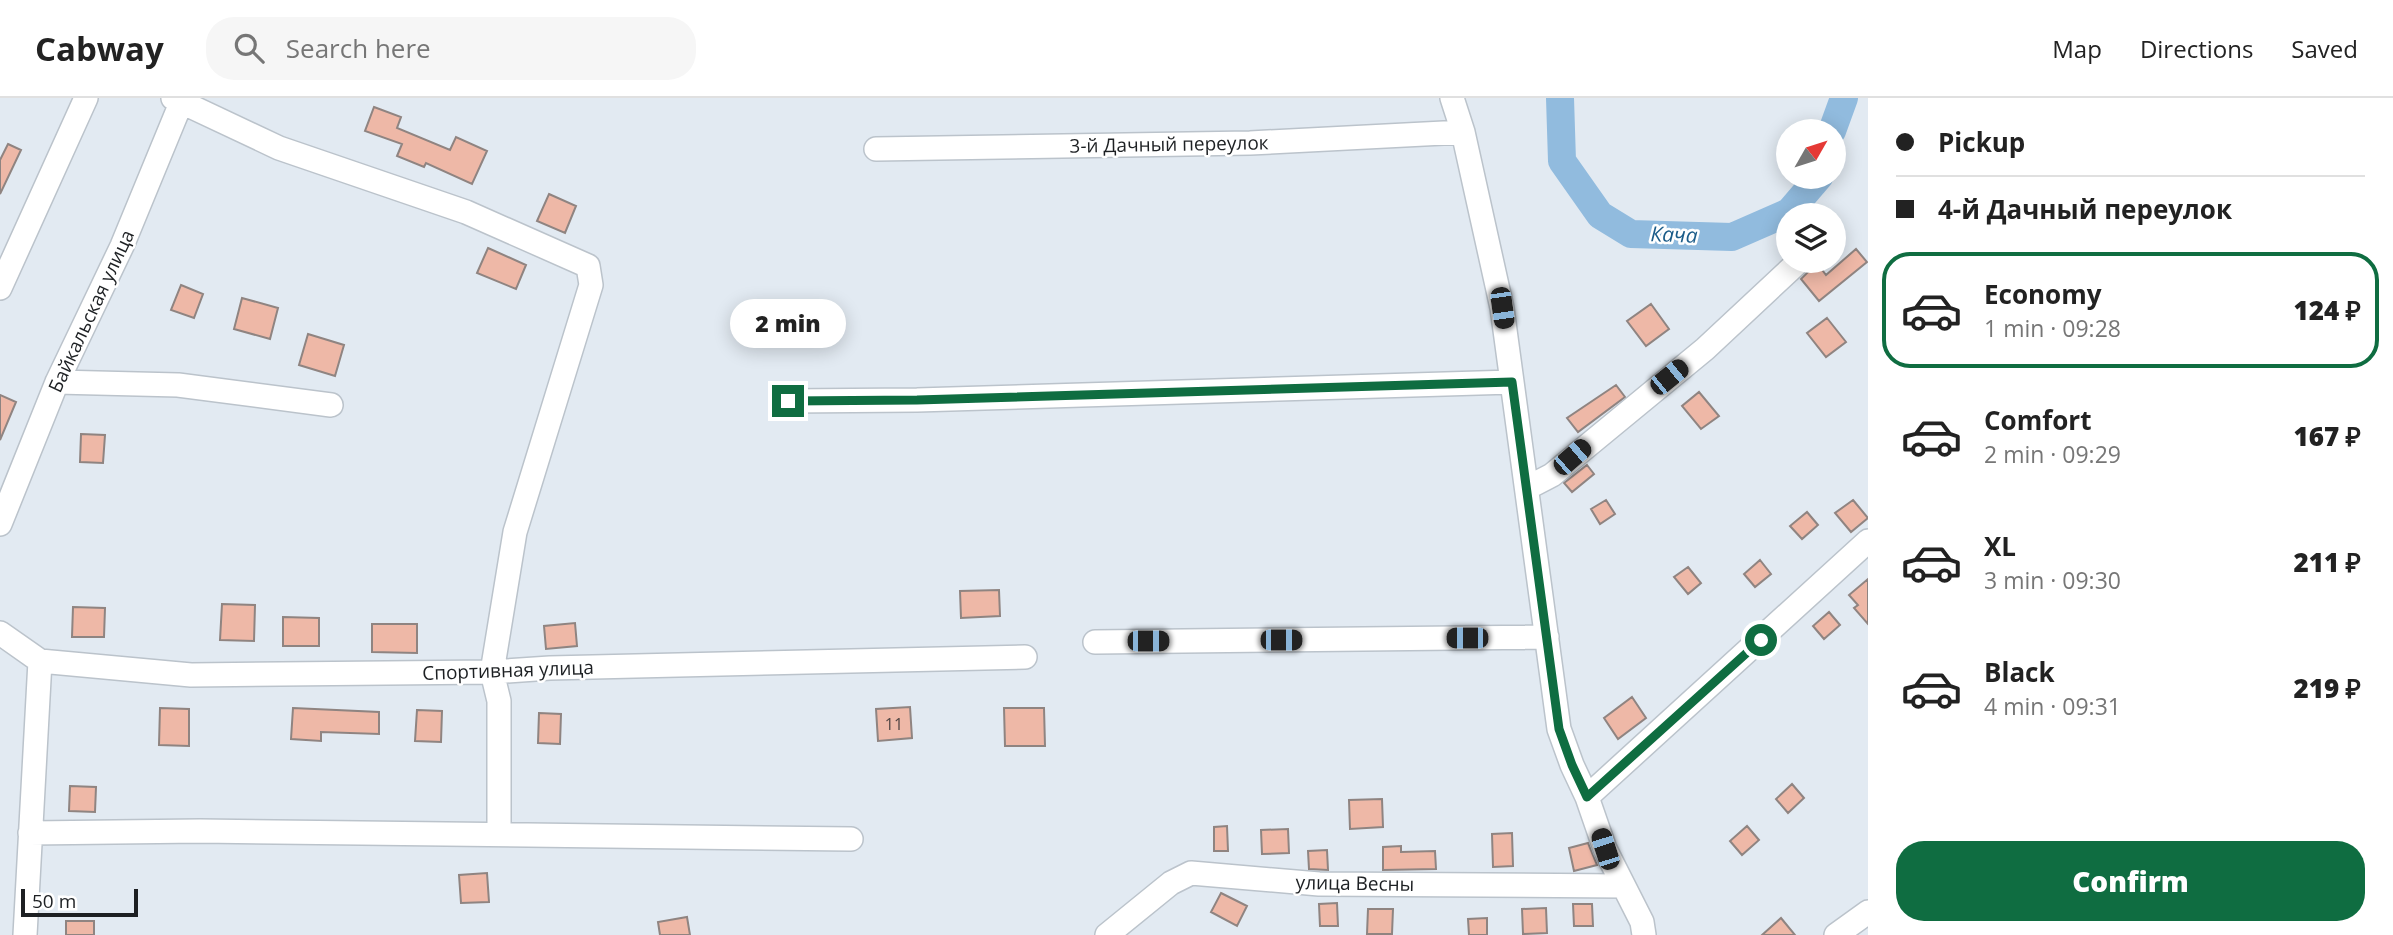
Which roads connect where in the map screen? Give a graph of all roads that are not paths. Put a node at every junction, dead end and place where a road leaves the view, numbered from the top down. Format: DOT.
graph roads {
  1 [pos="86,98"];
  2 [pos="1452,98"];
  3 [pos="179,99"];
  4 [pos="1463,132"];
  5 [pos="876,149"];
  6 [pos="1786,273"];
  7 [pos="0,288"];
  8 [pos="57,382"];
  9 [pos="1512,382"];
  10 [pos="788,401"];
  11 [pos="331,405"];
  12 [pos="1527,488"];
  13 [pos="0,524"];
  14 [pos="1868,541"];
  15 [pos="0,633"];
  16 [pos="1547,637"];
  17 [pos="1095,642"];
  18 [pos="1025,657"];
  19 [pos="40,661"];
  20 [pos="492,673"];
  21 [pos="1587,797"];
  22 [pos="30,833"];
  23 [pos="499,834"];
  24 [pos="851,839"];
  25 [pos="1623,886"];
  26 [pos="1868,912"];
  27 [pos="25,935"];
  28 [pos="1107,935"];
  29 [pos="1644,935"];
  30 [pos="1836,935"];
  1 -- 7 [label="street"];
  2 -- 4 [label="street"];
  3 -- 8 [label="street, Байкальская улица"];
  3 -- 20 [label="street"];
  4 -- 5 [label="street, 3-й Дачный переулок"];
  4 -- 9 [label="street"];
  6 -- 12 [label="street"];
  8 -- 11 [label="street"];
  8 -- 13 [label="street, Байкальская улица"];
  9 -- 10 [label="street"];
  9 -- 12 [label="street"];
  12 -- 16 [label="street"];
  14 -- 21 [label="street"];
  15 -- 19 [label="street, Спортивная улица"];
  16 -- 17 [label="street"];
  16 -- 21 [label="street"];
  18 -- 20 [label="street, Спортивная улица"];
  19 -- 20 [label="street, Спортивная улица"];
  19 -- 22 [label="street"];
  20 -- 23 [label="street"];
  21 -- 25 [label="street"];
  22 -- 23 [label="street"];
  22 -- 27 [label="street"];
  23 -- 24 [label="street"];
  25 -- 28 [label="street, улица Весны"];
  25 -- 29 [label="street"];
  26 -- 30 [label="street"];
}
